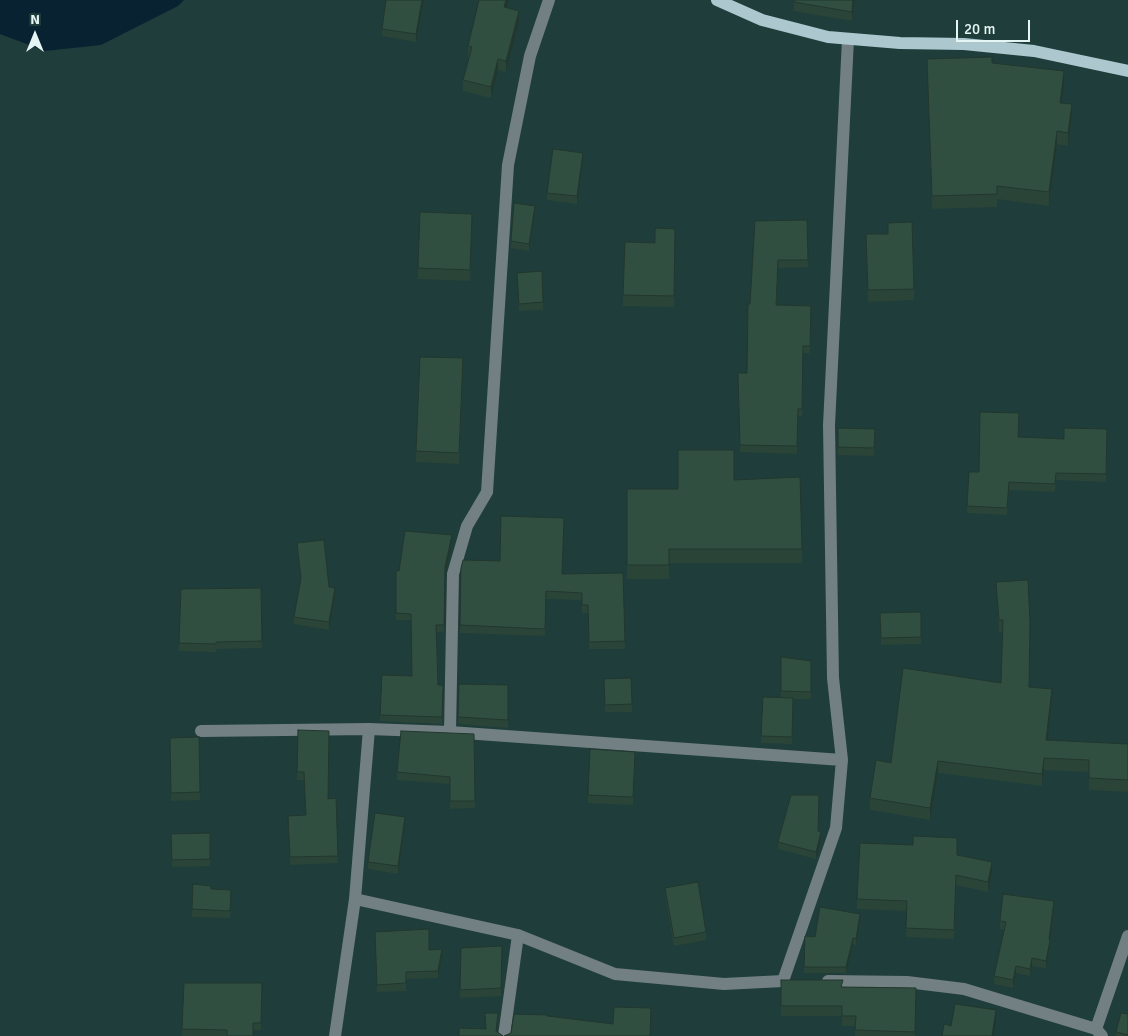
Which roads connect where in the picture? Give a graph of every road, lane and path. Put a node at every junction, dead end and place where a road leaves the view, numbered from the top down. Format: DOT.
graph roads {
  1 [pos="549,0"];
  2 [pos="717,0"];
  3 [pos="848,39"];
  4 [pos="1128,71"];
  5 [pos="368,729"];
  6 [pos="201,731"];
  7 [pos="450,732"];
  8 [pos="842,760"];
  9 [pos="355,900"];
  10 [pos="518,935"];
  11 [pos="1128,936"];
  12 [pos="811,981"];
  13 [pos="1099,1032"];
  14 [pos="335,1036"];
  15 [pos="504,1036"];
  1 -- 7 [label="street"];
  2 -- 3 [label="main road"];
  3 -- 4 [label="main road"];
  3 -- 8 [label="street"];
  5 -- 6 [label="street"];
  5 -- 7 [label="street"];
  5 -- 9 [label="street"];
  7 -- 8 [label="street"];
  8 -- 10 [label="street"];
  9 -- 10 [label="street"];
  9 -- 14 [label="street"];
  10 -- 15 [label="street"];
  11 -- 13 [label="street"];
  12 -- 13 [label="street"];
}
